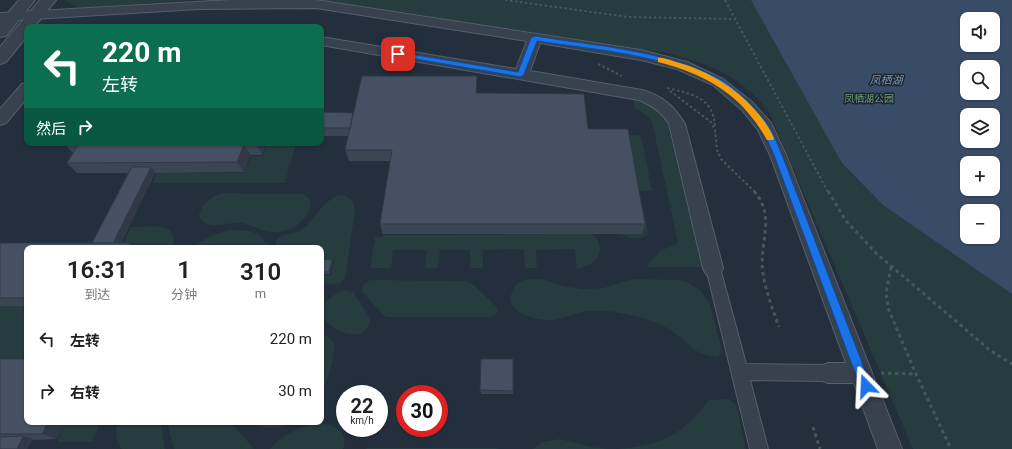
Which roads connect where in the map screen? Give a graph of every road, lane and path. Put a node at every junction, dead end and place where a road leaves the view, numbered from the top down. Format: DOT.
graph roads {
  1 [pos="27,0"];
  2 [pos="48,0"];
  3 [pos="505,0"];
  4 [pos="725,0"];
  5 [pos="37,14"];
  6 [pos="7,16"];
  7 [pos="735,19"];
  8 [pos="29,24"];
  9 [pos="24,29"];
  10 [pos="0,32"];
  11 [pos="535,38"];
  12 [pos="324,41"];
  13 [pos="0,58"];
  14 [pos="521,74"];
  15 [pos="667,88"];
  16 [pos="24,91"];
  17 [pos="0,119"];
  18 [pos="715,128"];
  19 [pos="891,266"];
  20 [pos="713,268"];
  21 [pos="1012,364"];
  22 [pos="740,372"];
  23 [pos="828,373"];
  24 [pos="861,373"];
  25 [pos="916,374"];
  26 [pos="813,427"];
  27 [pos="759,449"];
  28 [pos="820,449"];
  29 [pos="890,449"];
  30 [pos="951,449"];
  1 -- 6 [label="street"];
  2 -- 5 [label="street"];
  3 -- 7 [label="path"];
  4 -- 7 [label="path"];
  5 -- 6 [label="street"];
  5 -- 8 [label="street"];
  5 -- 11 [label="street"];
  6 -- 10 [label="street"];
  7 -- 19 [label="path"];
  9 -- 13 [label="street"];
  11 -- 14 [label="street"];
  11 -- 24 [label="street"];
  12 -- 14 [label="street"];
  14 -- 20 [label="street"];
  15 -- 18 [label="path"];
  16 -- 17 [label="street"];
  19 -- 21 [label="path"];
  19 -- 25 [label="path"];
  20 -- 22 [label="street"];
  22 -- 23 [label="street"];
  22 -- 27 [label="street"];
  23 -- 24 [label="street"];
  24 -- 25 [label="path"];
  24 -- 29 [label="street"];
  25 -- 30 [label="path"];
  26 -- 28 [label="path"];
}
